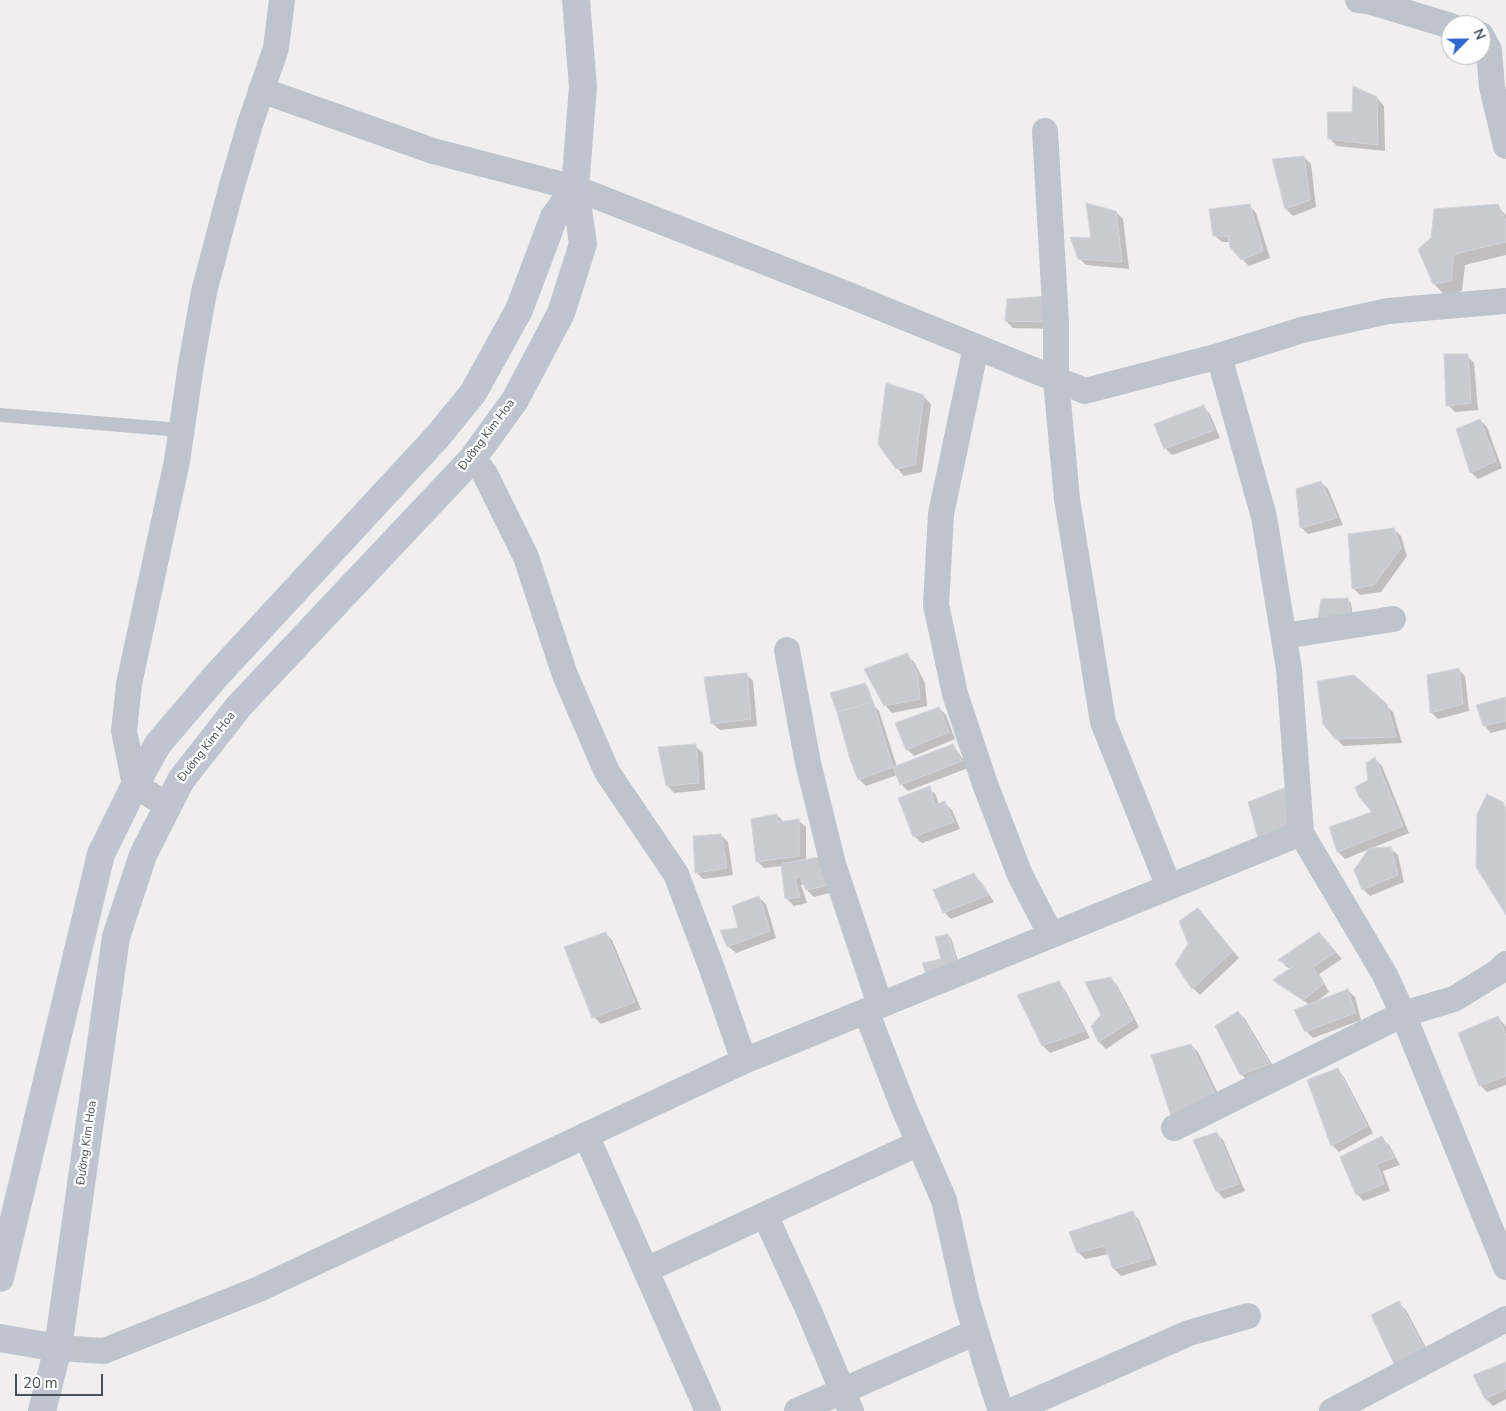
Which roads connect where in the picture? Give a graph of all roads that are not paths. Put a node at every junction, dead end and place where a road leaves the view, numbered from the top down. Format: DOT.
graph roads {
  1 [pos="282,0"];
  2 [pos="576,0"];
  3 [pos="1358,0"];
  4 [pos="1441,23"];
  5 [pos="1492,41"];
  6 [pos="262,90"];
  7 [pos="1045,131"];
  8 [pos="1506,146"];
  9 [pos="576,188"];
  10 [pos="1506,301"];
  11 [pos="976,347"];
  12 [pos="1219,356"];
  13 [pos="1056,380"];
  14 [pos="0,415"];
  15 [pos="181,430"];
  16 [pos="473,458"];
  17 [pos="1393,619"];
  18 [pos="1284,636"];
  19 [pos="787,650"];
  20 [pos="135,785"];
  21 [pos="168,806"];
  22 [pos="1300,833"];
  23 [pos="1168,887"];
  24 [pos="1051,935"];
  25 [pos="1506,964"];
  26 [pos="873,1008"];
  27 [pos="1403,1014"];
  28 [pos="744,1061"];
  29 [pos="1174,1128"];
  30 [pos="586,1135"];
  31 [pos="919,1143"];
  32 [pos="765,1215"];
  33 [pos="1506,1267"];
  34 [pos="646,1270"];
  35 [pos="0,1278"];
  36 [pos="1248,1316"];
  37 [pos="1506,1319"];
  38 [pos="976,1332"];
  39 [pos="0,1338"];
  40 [pos="58,1348"];
  41 [pos="847,1401"];
  42 [pos="1337,1410"];
  43 [pos="42,1411"];
  44 [pos="708,1411"];
  45 [pos="797,1411"];
  46 [pos="1001,1411"];
  47 [pos="1012,1411"];
  1 -- 6 [label="street"];
  2 -- 9 [label="street, Đường Kim Hoa"];
  3 -- 4 [label="street"];
  5 -- 8 [label="street"];
  6 -- 9 [label="street"];
  6 -- 15 [label="street"];
  7 -- 13 [label="street"];
  9 -- 11 [label="street"];
  9 -- 16 [label="street, Đường Kim Hoa"];
  9 -- 20 [label="street"];
  10 -- 12 [label="street"];
  11 -- 13 [label="street"];
  11 -- 24 [label="street"];
  12 -- 13 [label="street"];
  12 -- 18 [label="street"];
  13 -- 23 [label="street"];
  14 -- 15 [label="lane"];
  15 -- 20 [label="street"];
  16 -- 21 [label="street, Đường Kim Hoa"];
  16 -- 28 [label="street"];
  17 -- 18 [label="street"];
  18 -- 22 [label="street"];
  19 -- 26 [label="street"];
  20 -- 21 [label="street"];
  20 -- 35 [label="street"];
  21 -- 40 [label="street, Đường Kim Hoa"];
  22 -- 23 [label="street"];
  22 -- 27 [label="street"];
  23 -- 24 [label="street"];
  24 -- 26 [label="street"];
  25 -- 27 [label="street"];
  26 -- 28 [label="street"];
  26 -- 31 [label="street"];
  27 -- 29 [label="street"];
  27 -- 33 [label="street"];
  28 -- 30 [label="street"];
  30 -- 34 [label="street"];
  30 -- 40 [label="street"];
  31 -- 32 [label="street"];
  31 -- 38 [label="street"];
  32 -- 34 [label="street"];
  32 -- 41 [label="street"];
  34 -- 44 [label="street"];
  36 -- 47 [label="street"];
  37 -- 42 [label="street"];
  38 -- 41 [label="street"];
  38 -- 46 [label="street"];
  39 -- 40 [label="street"];
  40 -- 43 [label="street, Đường Kim Hoa"];
  41 -- 45 [label="street"];
}
